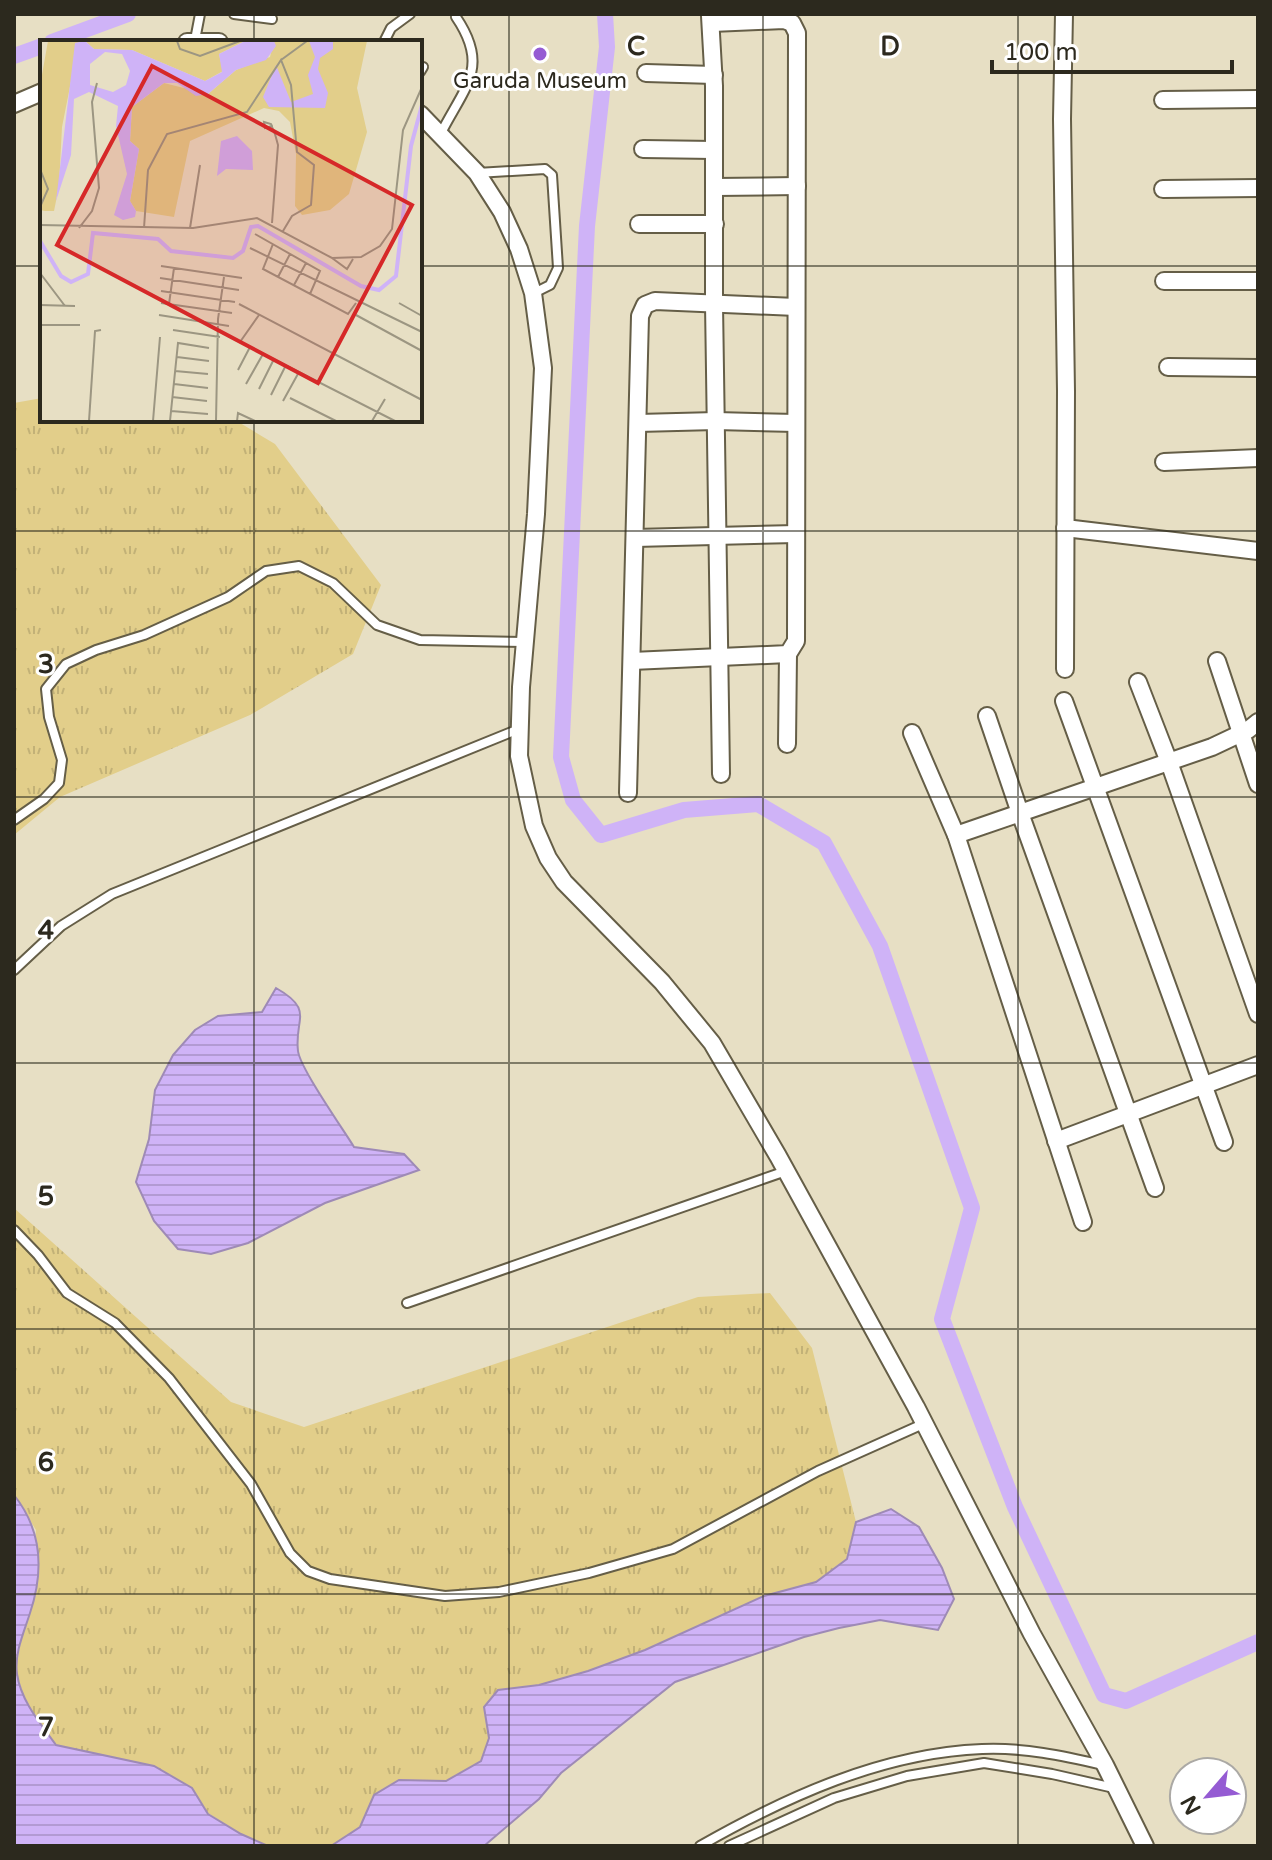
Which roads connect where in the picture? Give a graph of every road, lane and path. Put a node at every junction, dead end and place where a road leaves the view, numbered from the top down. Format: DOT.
graph roads {
  1 [pos="200,14"];
  2 [pos="234,14"];
  3 [pos="410,14"];
  4 [pos="1064,14"];
  5 [pos="456,17"];
  6 [pos="711,18"];
  7 [pos="272,19"];
  8 [pos="191,40"];
  9 [pos="385,40"];
  10 [pos="646,73"];
  11 [pos="714,75"];
  12 [pos="40,93"];
  13 [pos="1258,99"];
  14 [pos="1163,100"];
  15 [pos="14,104"];
  16 [pos="422,116"];
  17 [pos="441,133"];
  18 [pos="643,149"];
  19 [pos="714,150"];
  20 [pos="477,173"];
  21 [pos="797,186"];
  22 [pos="715,187"];
  23 [pos="1258,188"];
  24 [pos="1163,189"];
  25 [pos="639,224"];
  26 [pos="715,224"];
  27 [pos="1164,281"];
  28 [pos="1258,281"];
  29 [pos="533,293"];
  30 [pos="714,304"];
  31 [pos="796,307"];
  32 [pos="1168,367"];
  33 [pos="1258,368"];
  34 [pos="716,421"];
  35 [pos="638,423"];
  36 [pos="796,423"];
  37 [pos="1258,458"];
  38 [pos="1164,462"];
  39 [pos="1065,528"];
  40 [pos="796,534"];
  41 [pos="718,536"];
  42 [pos="635,538"];
  43 [pos="1258,551"];
  44 [pos="525,642"];
  45 [pos="788,654"];
  46 [pos="720,658"];
  47 [pos="632,661"];
  48 [pos="1217,661"];
  49 [pos="1065,669"];
  50 [pos="1138,682"];
  51 [pos="1064,701"];
  52 [pos="987,716"];
  53 [pos="1258,722"];
  54 [pos="520,729"];
  55 [pos="912,733"];
  56 [pos="1240,734"];
  57 [pos="787,744"];
  58 [pos="1169,762"];
  59 [pos="721,774"];
  60 [pos="1258,784"];
  61 [pos="1095,787"];
  62 [pos="628,793"];
  63 [pos="1020,813"];
  64 [pos="14,820"];
  65 [pos="956,835"];
  66 [pos="14,970"];
  67 [pos="1258,1014"];
  68 [pos="1258,1065"];
  69 [pos="1203,1086"];
  70 [pos="1128,1112"];
  71 [pos="1056,1141"];
  72 [pos="1224,1142"];
  73 [pos="786,1171"];
  74 [pos="1155,1188"];
  75 [pos="1083,1222"];
  76 [pos="14,1230"];
  77 [pos="407,1303"];
  78 [pos="923,1424"];
  79 [pos="1105,1765"];
  80 [pos="1115,1788"];
  81 [pos="700,1846"];
  82 [pos="729,1846"];
  83 [pos="1145,1846"];
  1 -- 8 [label="lane"];
  2 -- 7 [label="lane"];
  3 -- 9 [label="lane"];
  4 -- 39 [label="street"];
  5 -- 17 [label="lane"];
  6 -- 11 [label="street"];
  6 -- 21 [label="street"];
  10 -- 11 [label="street"];
  11 -- 19 [label="street"];
  12 -- 15 [label="street"];
  13 -- 14 [label="street"];
  16 -- 17 [label="street"];
  17 -- 20 [label="street"];
  18 -- 19 [label="street"];
  19 -- 22 [label="street"];
  20 -- 29 [label="street"];
  20 -- 29 [label="lane"];
  21 -- 22 [label="street"];
  21 -- 31 [label="street"];
  22 -- 26 [label="street"];
  23 -- 24 [label="street"];
  25 -- 26 [label="street"];
  26 -- 30 [label="street"];
  27 -- 28 [label="street"];
  29 -- 44 [label="street"];
  30 -- 31 [label="street"];
  30 -- 34 [label="street"];
  30 -- 35 [label="street"];
  31 -- 36 [label="street"];
  32 -- 33 [label="street"];
  34 -- 35 [label="street"];
  34 -- 36 [label="street"];
  34 -- 41 [label="street"];
  35 -- 42 [label="street"];
  36 -- 40 [label="street"];
  37 -- 38 [label="street"];
  39 -- 43 [label="street"];
  39 -- 49 [label="street"];
  40 -- 41 [label="street"];
  40 -- 45 [label="street"];
  41 -- 42 [label="street"];
  41 -- 46 [label="street"];
  42 -- 47 [label="street"];
  44 -- 54 [label="street"];
  44 -- 64 [label="lane"];
  45 -- 46 [label="street"];
  45 -- 57 [label="street"];
  46 -- 47 [label="street"];
  46 -- 59 [label="street"];
  47 -- 62 [label="street"];
  48 -- 56 [label="street"];
  50 -- 58 [label="street"];
  51 -- 61 [label="street"];
  52 -- 63 [label="street"];
  53 -- 56 [label="street"];
  54 -- 66 [label="lane"];
  54 -- 73 [label="street"];
  55 -- 65 [label="street"];
  56 -- 58 [label="street"];
  56 -- 60 [label="street"];
  58 -- 61 [label="street"];
  58 -- 67 [label="street"];
  61 -- 63 [label="street"];
  61 -- 69 [label="street"];
  63 -- 65 [label="street"];
  63 -- 70 [label="street"];
  65 -- 71 [label="street"];
  68 -- 69 [label="street"];
  69 -- 70 [label="street"];
  69 -- 72 [label="street"];
  70 -- 71 [label="street"];
  70 -- 74 [label="street"];
  71 -- 75 [label="street"];
  73 -- 77 [label="lane"];
  73 -- 78 [label="street"];
  76 -- 78 [label="lane"];
  78 -- 79 [label="street"];
  79 -- 80 [label="street"];
  79 -- 81 [label="lane"];
  80 -- 82 [label="lane"];
  80 -- 83 [label="street"];
}
